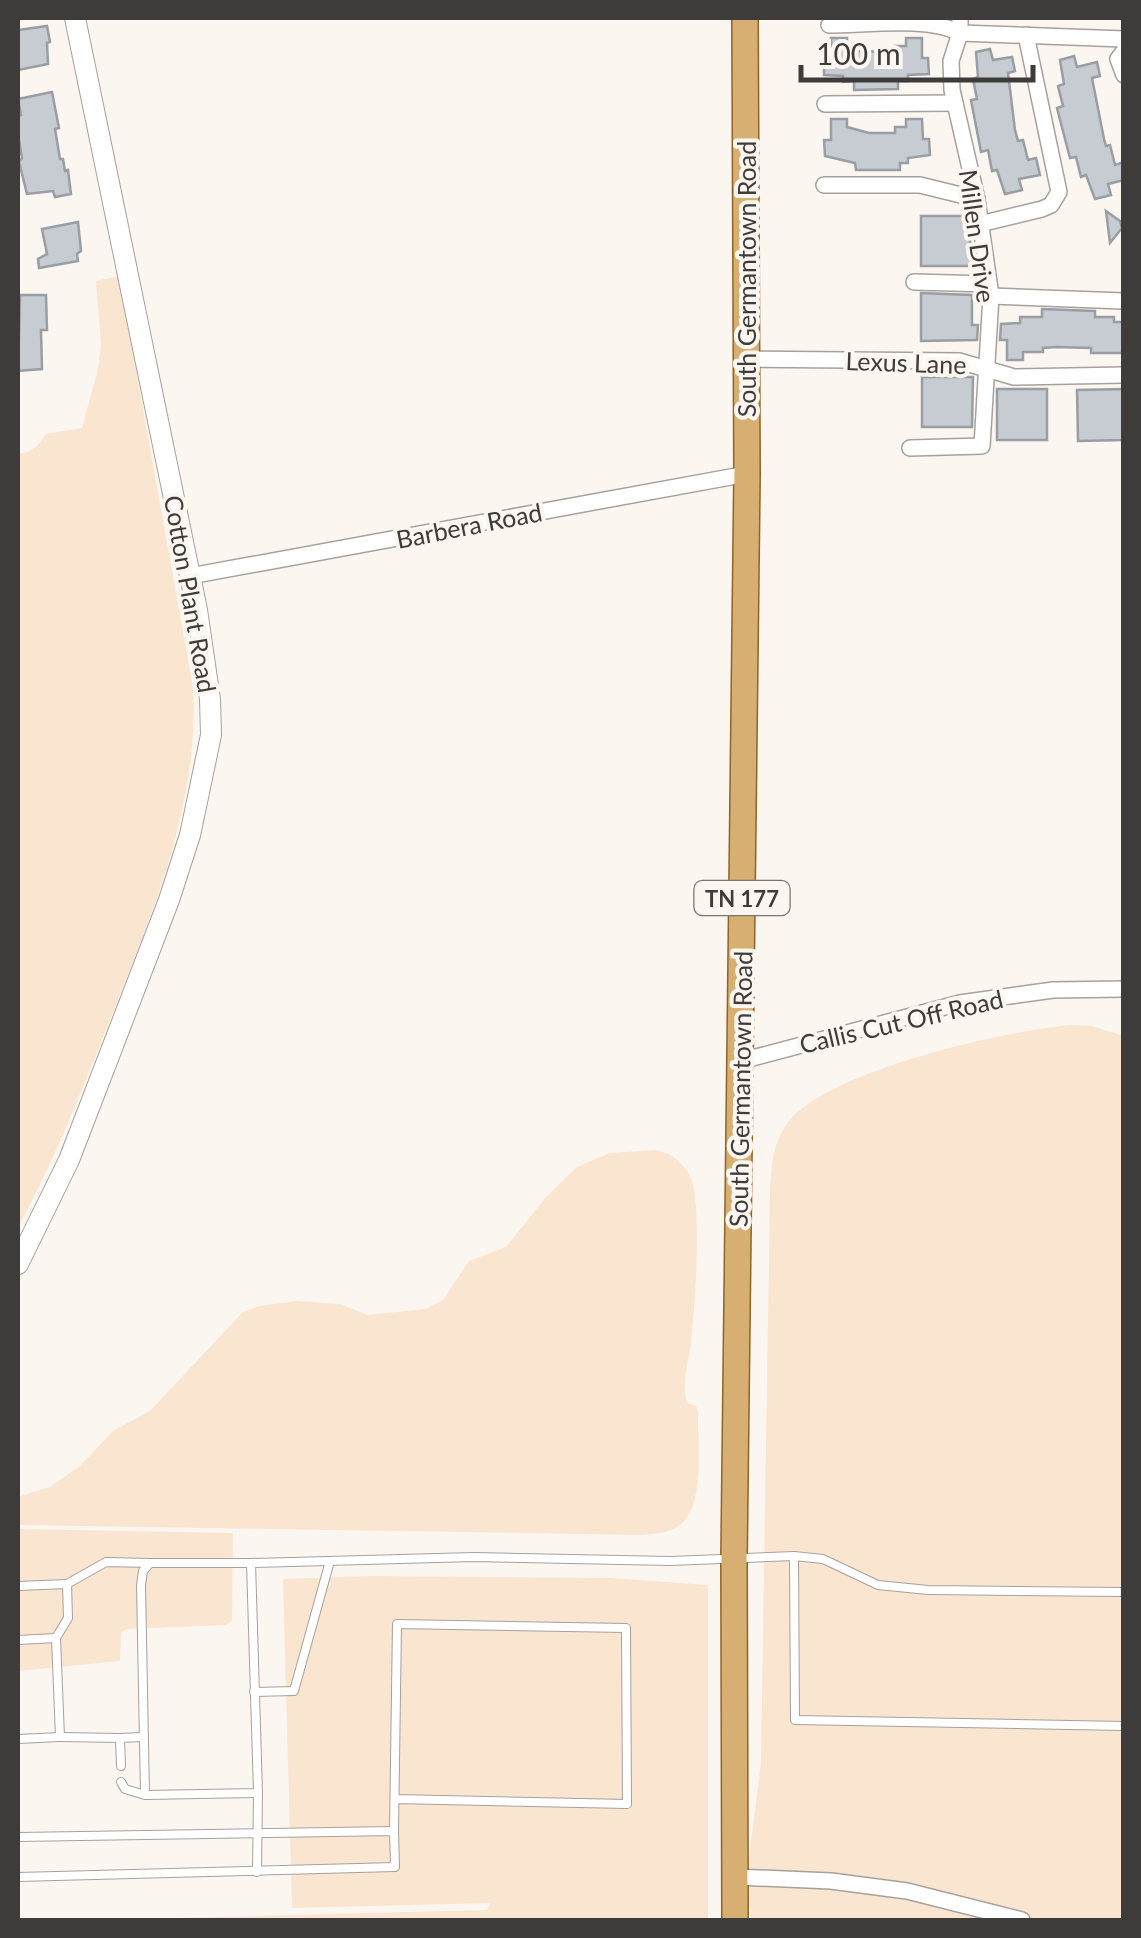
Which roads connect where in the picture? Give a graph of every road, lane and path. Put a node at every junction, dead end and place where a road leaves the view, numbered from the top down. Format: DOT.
graph roads {
  1 [pos="74,18"];
  2 [pos="745,18"];
  3 [pos="829,25"];
  4 [pos="960,25"];
  5 [pos="1026,35"];
  6 [pos="1124,39"];
  7 [pos="1124,51"];
  8 [pos="1124,74"];
  9 [pos="955,103"];
  10 [pos="825,104"];
  11 [pos="824,185"];
  12 [pos="977,200"];
  13 [pos="980,224"];
  14 [pos="914,282"];
  15 [pos="990,290"];
  16 [pos="1124,302"];
  17 [pos="745,359"];
  18 [pos="985,368"];
  19 [pos="1124,375"];
  20 [pos="910,448"];
  21 [pos="746,474"];
  22 [pos="190,576"];
  23 [pos="1124,989"];
  24 [pos="741,1061"];
  25 [pos="18,1264"];
  26 [pos="794,1556"];
  27 [pos="734,1559"];
  28 [pos="330,1561"];
  29 [pos="150,1563"];
  30 [pos="252,1563"];
  31 [pos="66,1584"];
  32 [pos="18,1586"];
  33 [pos="1124,1592"];
  34 [pos="56,1638"];
  35 [pos="18,1640"];
  36 [pos="254,1692"];
  37 [pos="1124,1726"];
  38 [pos="60,1737"];
  39 [pos="143,1737"];
  40 [pos="120,1738"];
  41 [pos="18,1740"];
  42 [pos="121,1766"];
  43 [pos="121,1782"];
  44 [pos="258,1793"];
  45 [pos="145,1795"];
  46 [pos="395,1799"];
  47 [pos="394,1831"];
  48 [pos="258,1834"];
  49 [pos="18,1837"];
  50 [pos="257,1872"];
  51 [pos="18,1877"];
  52 [pos="736,1877"];
  53 [pos="735,1920"];
  54 [pos="1022,1920"];
  1 -- 22 [label="street, Cotton Plant Road"];
  2 -- 17 [label="main road, South Germantown Road / TN 177"];
  3 -- 4 [label="street"];
  4 -- 5 [label="street"];
  4 -- 9 [label="street, Millen Drive"];
  5 -- 6 [label="street"];
  5 -- 13 [label="street"];
  7 -- 8 [label="street"];
  9 -- 10 [label="street"];
  9 -- 12 [label="street, Millen Drive"];
  11 -- 12 [label="street"];
  12 -- 13 [label="street, Millen Drive"];
  13 -- 15 [label="street, Millen Drive"];
  14 -- 15 [label="street"];
  15 -- 16 [label="street"];
  15 -- 18 [label="street, Millen Drive"];
  17 -- 18 [label="street, Lexus Lane"];
  17 -- 21 [label="main road, South Germantown Road / TN 177"];
  18 -- 19 [label="street, Lexus Lane"];
  18 -- 20 [label="street, Millen Drive"];
  21 -- 22 [label="street, Barbera Road"];
  21 -- 24 [label="main road, South Germantown Road / TN 177"];
  22 -- 25 [label="street, Cotton Plant Road"];
  23 -- 24 [label="street, Callis Cut Off Road"];
  24 -- 27 [label="main road, South Germantown Road / TN 177"];
  26 -- 27 [label="lane"];
  26 -- 33 [label="lane"];
  26 -- 37 [label="lane"];
  27 -- 28 [label="lane"];
  27 -- 52 [label="main road, South Germantown Road / TN 177"];
  28 -- 30 [label="lane"];
  28 -- 36 [label="lane"];
  29 -- 30 [label="lane"];
  29 -- 31 [label="lane"];
  29 -- 39 [label="lane"];
  30 -- 36 [label="lane"];
  31 -- 32 [label="lane"];
  31 -- 34 [label="lane"];
  34 -- 35 [label="lane"];
  34 -- 38 [label="lane"];
  36 -- 44 [label="lane"];
  38 -- 40 [label="lane"];
  38 -- 41 [label="lane"];
  39 -- 40 [label="lane"];
  39 -- 45 [label="lane"];
  40 -- 42 [label="lane"];
  43 -- 45 [label="lane"];
  44 -- 45 [label="lane"];
  44 -- 48 [label="lane"];
  46 -- 46 [label="lane"];
  46 -- 47 [label="lane"];
  47 -- 48 [label="lane"];
  47 -- 50 [label="lane"];
  48 -- 49 [label="lane"];
  48 -- 50 [label="lane"];
  50 -- 51 [label="lane"];
  52 -- 53 [label="main road, South Germantown Road / TN 177"];
  52 -- 54 [label="street"];
}
